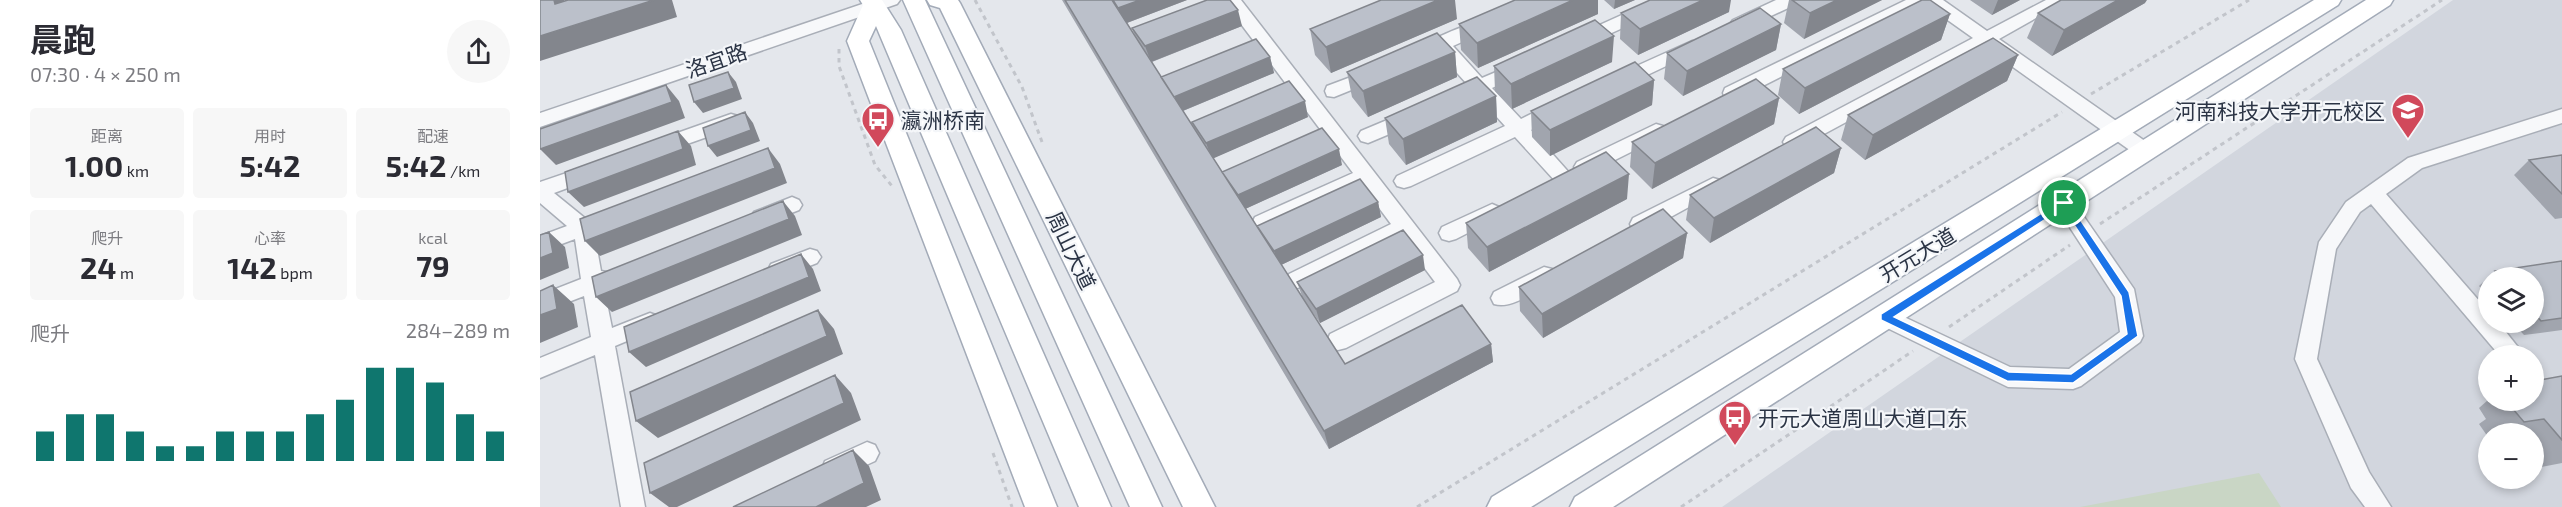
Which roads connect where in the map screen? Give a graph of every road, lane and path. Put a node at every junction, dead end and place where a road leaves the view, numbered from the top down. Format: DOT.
graph roads {
  1 [pos="914,0"];
  2 [pos="938,0"];
  3 [pos="1232,0"];
  4 [pos="1670,0"];
  5 [pos="1791,0"];
  6 [pos="1920,0"];
  7 [pos="1931,0"];
  8 [pos="2059,0"];
  9 [pos="2249,0"];
  10 [pos="2330,0"];
  11 [pos="2382,0"];
  12 [pos="2442,0"];
  13 [pos="876,2"];
  14 [pos="1502,18"];
  15 [pos="1986,39"];
  16 [pos="1264,41"];
  17 [pos="1442,44"];
  18 [pos="1564,48"];
  19 [pos="1242,50"];
  20 [pos="1533,62"];
  21 [pos="1295,83"];
  22 [pos="1480,86"];
  23 [pos="1602,88"];
  24 [pos="1273,92"];
  25 [pos="1334,92"];
  26 [pos="1571,103"];
  27 [pos="2076,103"];
  28 [pos="1710,104"];
  29 [pos="540,112"];
  30 [pos="2562,116"];
  31 [pos="736,119"];
  32 [pos="540,120"];
  33 [pos="1668,125"];
  34 [pos="1329,126"];
  35 [pos="1518,128"];
  36 [pos="2117,132"];
  37 [pos="1308,136"];
  38 [pos="1368,136"];
  39 [pos="2145,151"];
  40 [pos="1775,152"];
  41 [pos="638,155"];
  42 [pos="616,163"];
  43 [pos="1733,174"];
  44 [pos="1366,175"];
  45 [pos="1563,177"];
  46 [pos="1404,181"];
  47 [pos="1543,187"];
  48 [pos="540,191"];
  49 [pos="2373,193"];
  50 [pos="1511,202"];
  51 [pos="2064,203"];
  52 [pos="792,205"];
  53 [pos="615,216"];
  54 [pos="1262,223"];
  55 [pos="736,226"];
  56 [pos="583,228"];
  57 [pos="1405,228"];
  58 [pos="1628,230"];
  59 [pos="1449,233"];
  60 [pos="2085,234"];
  61 [pos="540,244"];
  62 [pos="810,257"];
  63 [pos="1565,264"];
  64 [pos="626,270"];
  65 [pos="755,279"];
  66 [pos="1297,280"];
  67 [pos="593,283"];
  68 [pos="1502,298"];
  69 [pos="540,304"];
  70 [pos="669,315"];
  71 [pos="1885,317"];
  72 [pos="1930,339"];
  73 [pos="1338,341"];
  74 [pos="603,342"];
  75 [pos="2504,345"];
  76 [pos="540,368"];
  77 [pos="638,403"];
  78 [pos="616,413"];
  79 [pos="867,453"];
  80 [pos="650,474"];
  81 [pos="816,478"];
  82 [pos="629,484"];
  83 [pos="633,507"];
  84 [pos="1041,507"];
  85 [pos="1095,507"];
  86 [pos="1146,507"];
  87 [pos="1199,507"];
  88 [pos="1417,507"];
  89 [pos="1503,507"];
  90 [pos="1586,507"];
  91 [pos="1681,507"];
  92 [pos="2379,507"];
  1 -- 86 [label="main road, 周山大道"];
  2 -- 87 [label="main road, 周山大道"];
  3 -- 16 [label="street"];
  4 -- 18 [label="street"];
  5 -- 23 [label="street"];
  6 -- 28 [label="street"];
  7 -- 15 [label="street"];
  8 -- 15 [label="street"];
  9 -- 27 [label="path"];
  10 -- 36 [label="main road, 开元大道"];
  11 -- 39 [label="main road, 开元大道"];
  12 -- 60 [label="path"];
  13 -- 29 [label="street, 洛宜路"];
  13 -- 32 [label="street, 洛宜路"];
  13 -- 84 [label="main road"];
  13 -- 85 [label="main road"];
  14 -- 17 [label="street"];
  15 -- 27 [label="street"];
  15 -- 40 [label="street"];
  16 -- 19 [label="street"];
  16 -- 21 [label="street"];
  17 -- 22 [label="street"];
  17 -- 25 [label="street"];
  20 -- 22 [label="street"];
  21 -- 24 [label="street"];
  21 -- 34 [label="street"];
  22 -- 35 [label="street"];
  22 -- 38 [label="street"];
  26 -- 35 [label="street"];
  27 -- 36 [label="street"];
  27 -- 88 [label="path"];
  30 -- 49 [label="street"];
  31 -- 41 [label="street"];
  33 -- 45 [label="street"];
  34 -- 37 [label="street"];
  34 -- 44 [label="street"];
  35 -- 45 [label="street"];
  35 -- 46 [label="street"];
  36 -- 39 [label="street"];
  36 -- 89 [label="main road, 开元大道"];
  39 -- 51 [label="main road, 开元大道"];
  42 -- 48 [label="street"];
  43 -- 58 [label="street"];
  44 -- 54 [label="street"];
  44 -- 57 [label="street"];
  45 -- 47 [label="street"];
  48 -- 56 [label="street"];
  49 -- 75 [label="street"];
  49 -- 92 [label="street"];
  50 -- 59 [label="street"];
  51 -- 60 [label="street"];
  51 -- 71 [label="main road, 开元大道"];
  52 -- 55 [label="street"];
  53 -- 56 [label="street"];
  56 -- 61 [label="street"];
  56 -- 67 [label="street"];
  57 -- 66 [label="street"];
  57 -- 73 [label="street"];
  60 -- 72 [label="path"];
  60 -- 72 [label="street"];
  62 -- 65 [label="street"];
  63 -- 68 [label="street"];
  64 -- 67 [label="street"];
  67 -- 69 [label="street"];
  67 -- 74 [label="street"];
  70 -- 74 [label="street"];
  71 -- 72 [label="street"];
  71 -- 90 [label="main road, 开元大道"];
  72 -- 91 [label="path"];
  74 -- 76 [label="street"];
  74 -- 78 [label="street"];
  77 -- 78 [label="street"];
  78 -- 82 [label="street"];
  79 -- 81 [label="street"];
  80 -- 82 [label="street"];
  82 -- 83 [label="street"];
}
